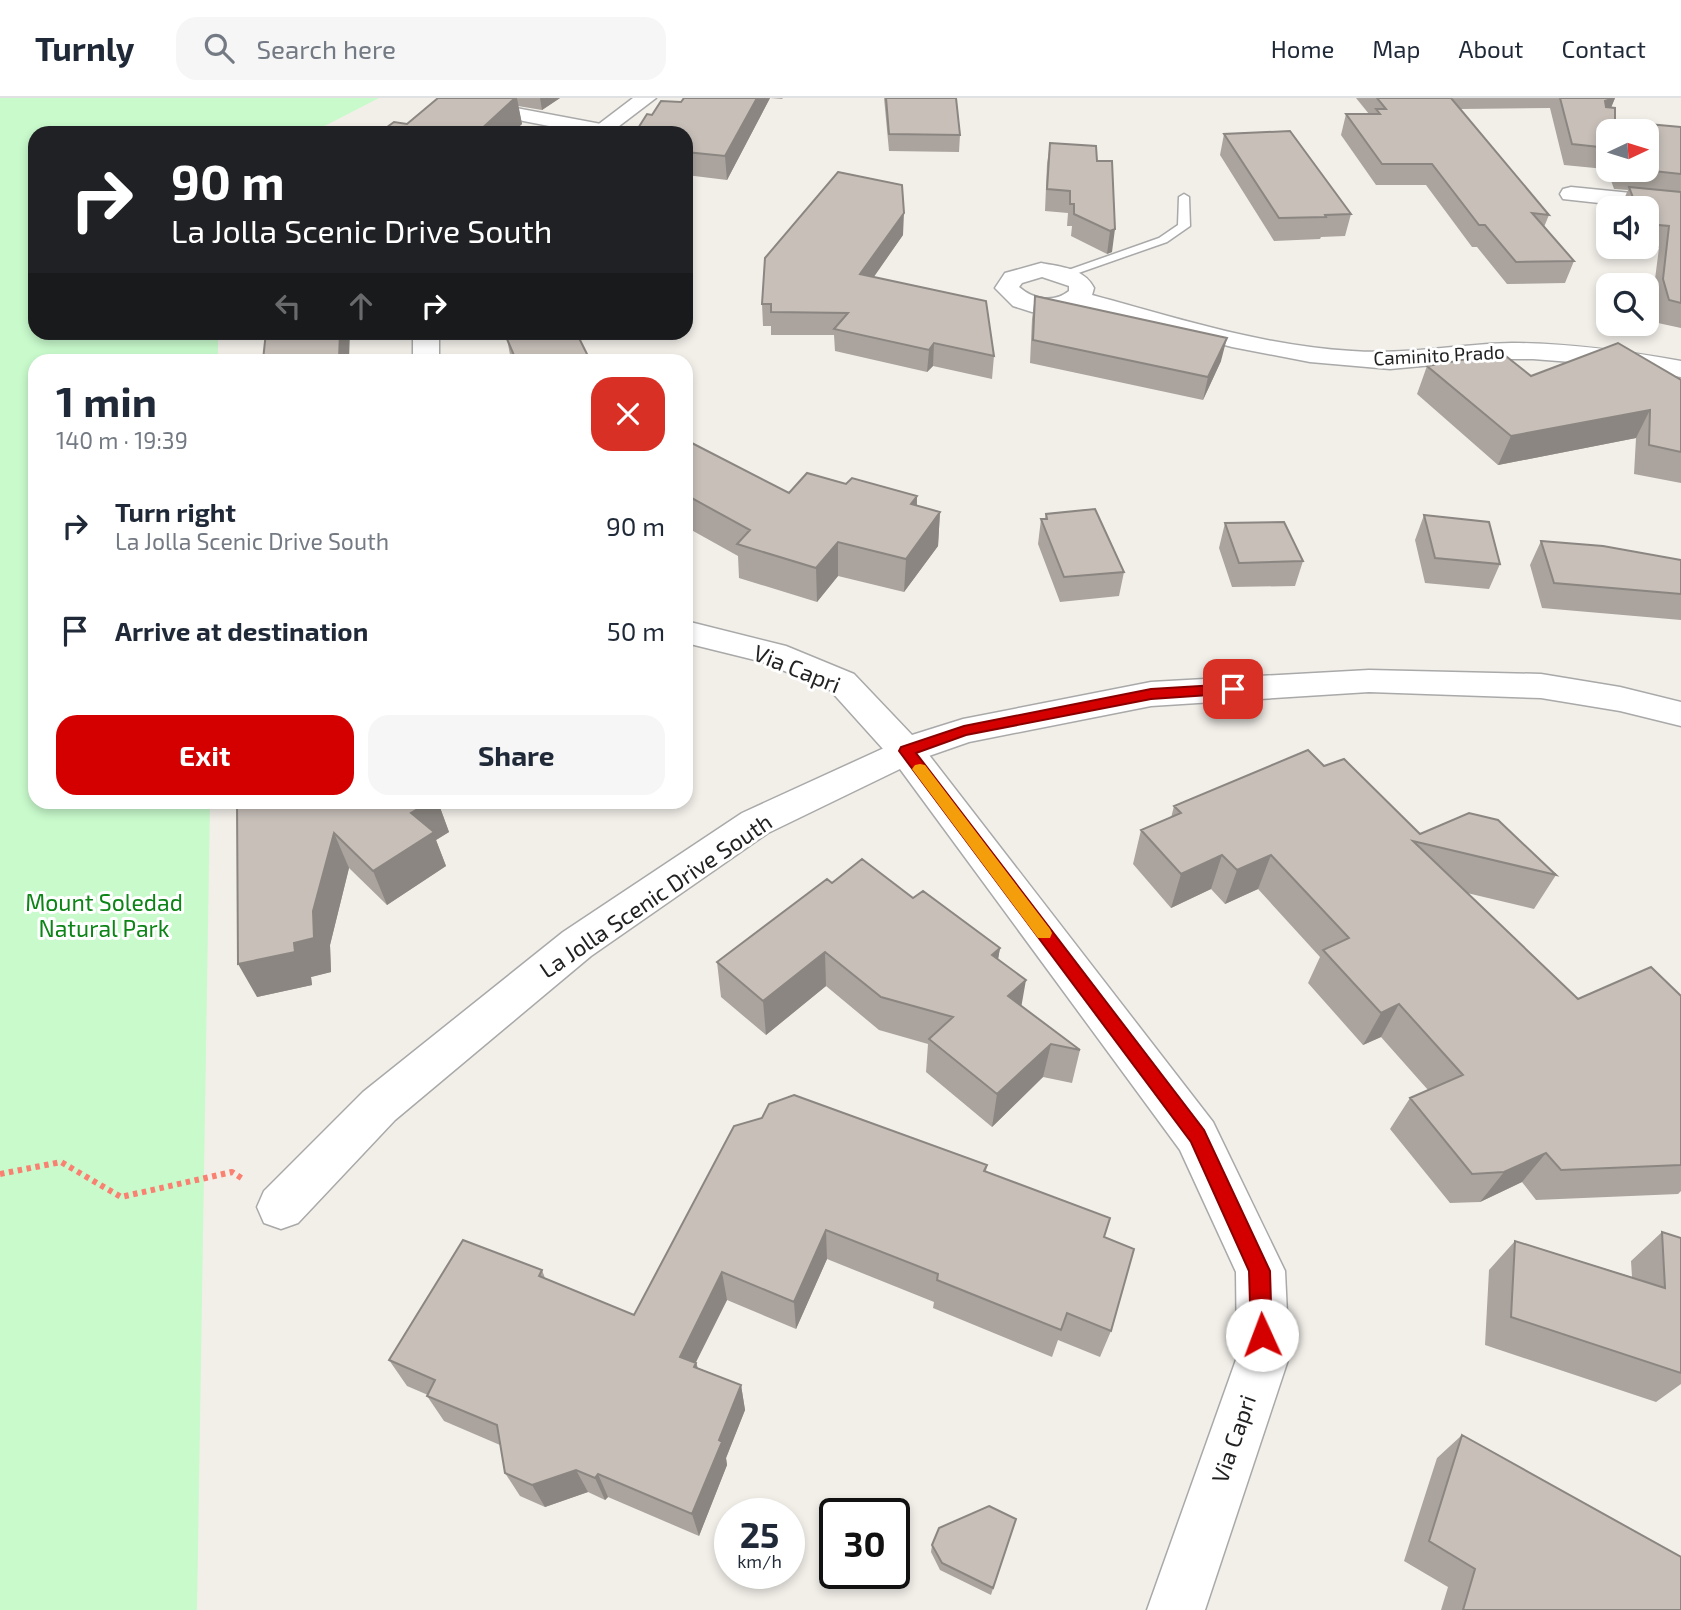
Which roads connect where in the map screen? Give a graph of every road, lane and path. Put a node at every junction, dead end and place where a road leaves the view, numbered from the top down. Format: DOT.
graph roads {
  1 [pos="646,98"];
  2 [pos="452,102"];
  3 [pos="574,126"];
  4 [pos="606,126"];
  5 [pos="1571,194"];
  6 [pos="1184,197"];
  7 [pos="1681,205"];
  8 [pos="1063,274"];
  9 [pos="1077,298"];
  10 [pos="1681,369"];
  11 [pos="693,634"];
  12 [pos="1681,713"];
  13 [pos="906,751"];
  14 [pos="0,1174"];
  15 [pos="281,1207"];
  16 [pos="1176,1610"];
  1 -- 4 [label="street"];
  2 -- 3 [label="street"];
  5 -- 7 [label="street"];
  6 -- 8 [label="lane"];
  8 -- 9 [label="street"];
  8 -- 9 [label="street, Caminito Prado"];
  9 -- 10 [label="street, Caminito Prado"];
  11 -- 13 [label="street, Via Capri"];
  12 -- 13 [label="street, La Jolla Scenic Drive South"];
  13 -- 15 [label="street, La Jolla Scenic Drive South"];
  13 -- 16 [label="street, Via Capri"];
  14 -- 15 [label="path"];
}
